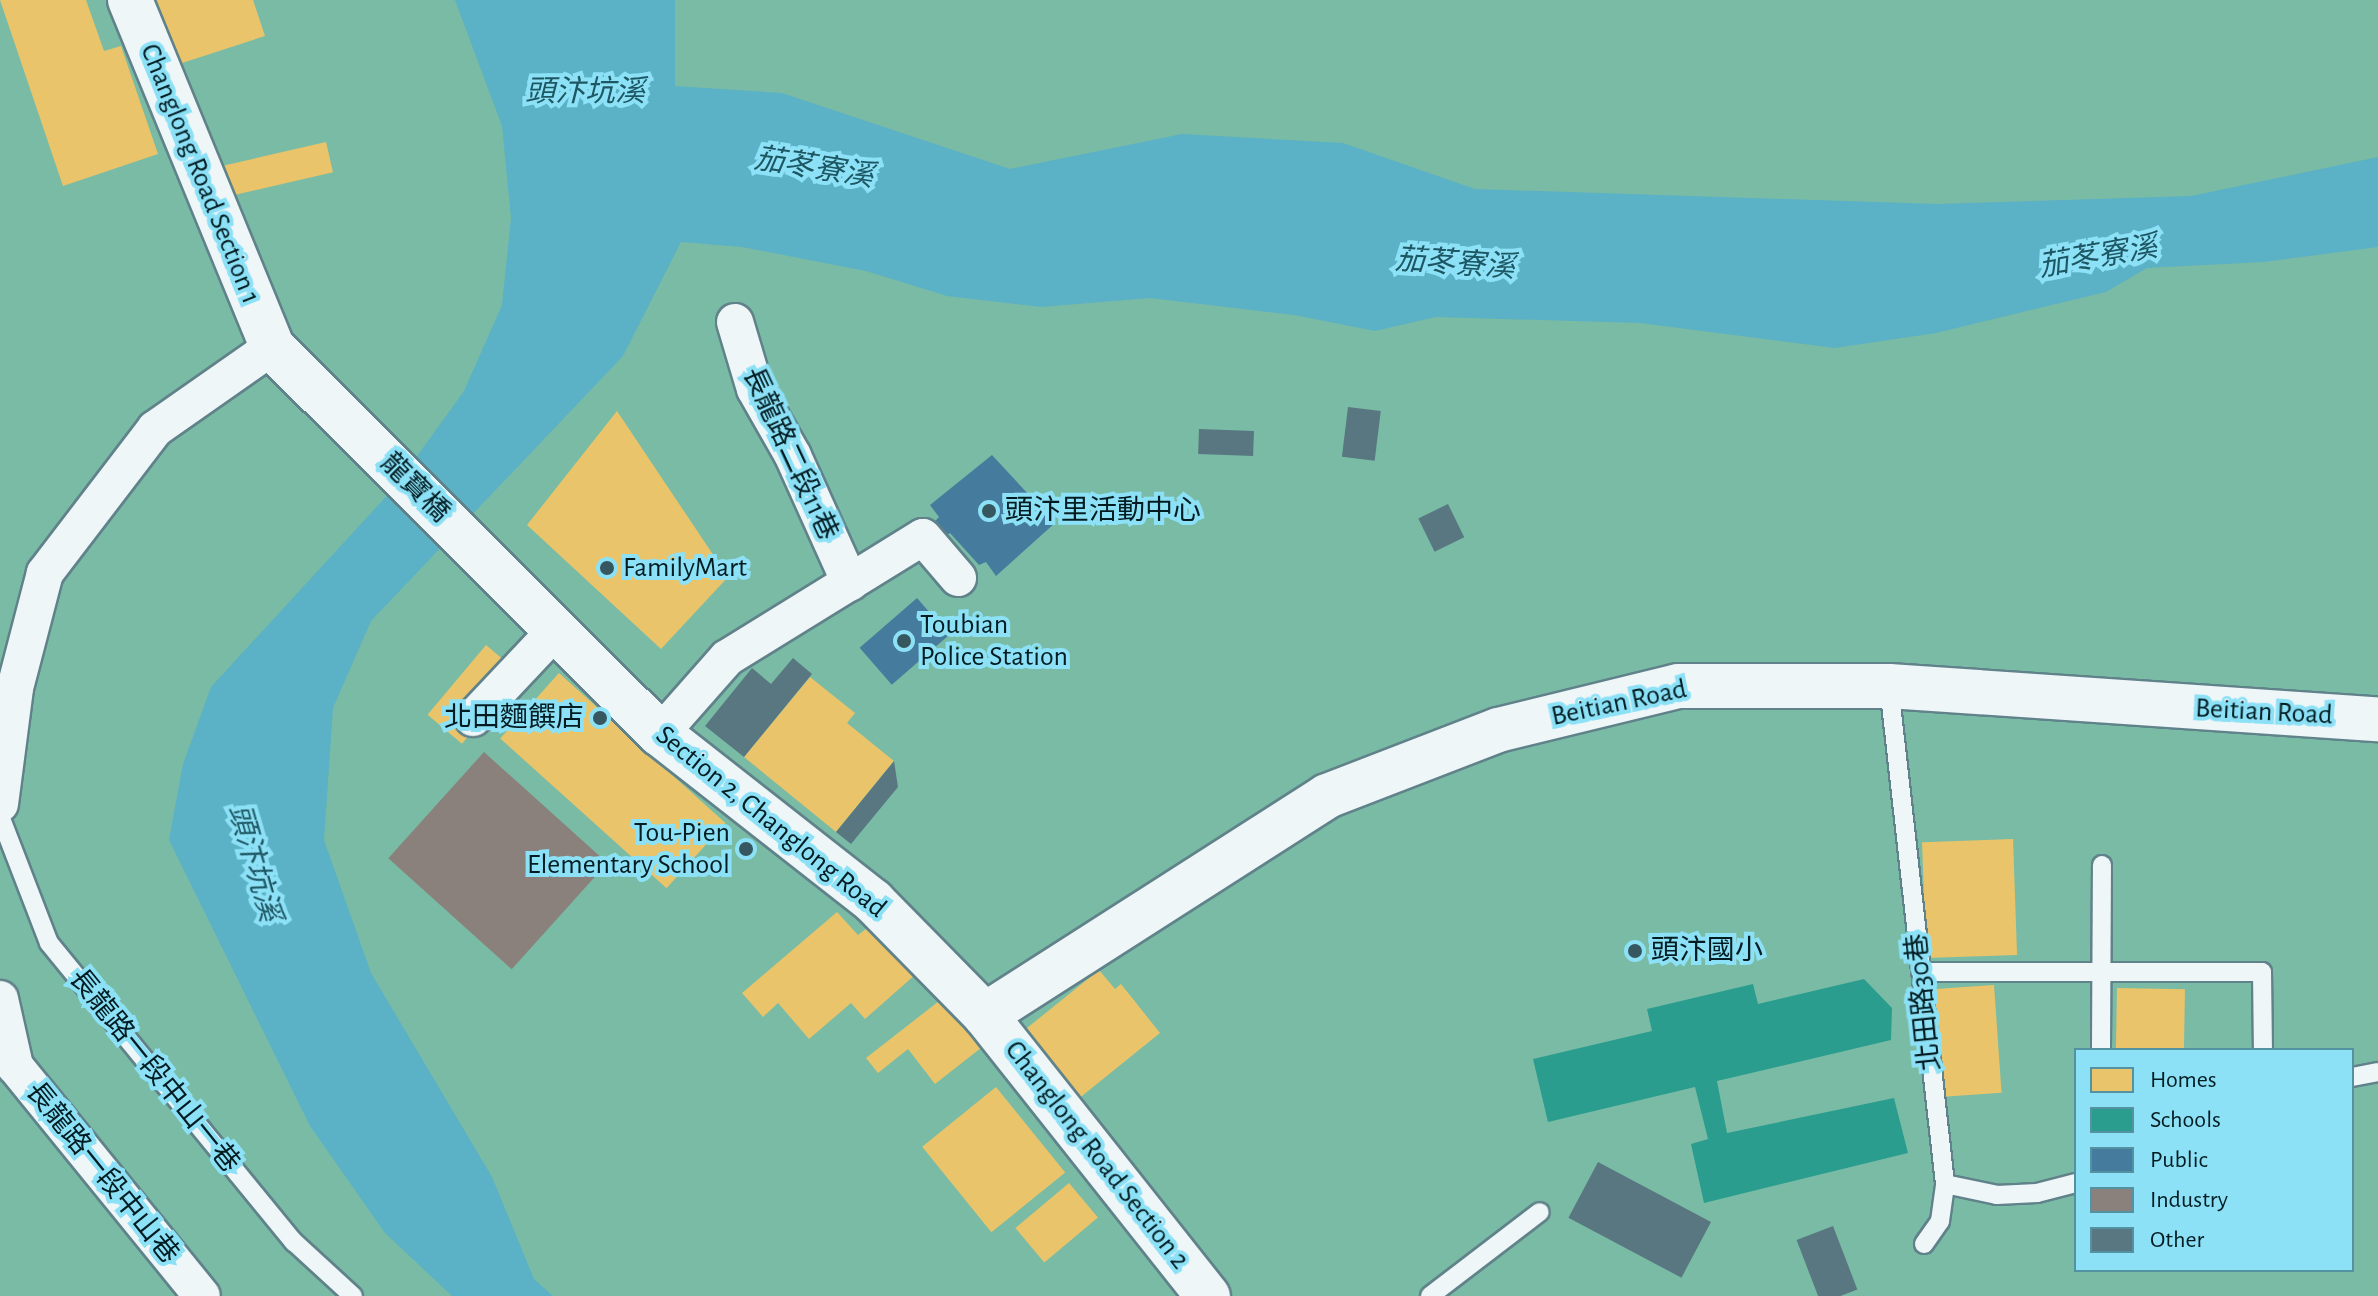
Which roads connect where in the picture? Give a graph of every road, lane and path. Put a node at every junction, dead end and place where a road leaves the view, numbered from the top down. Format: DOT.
graph roads {
  1 [pos="130,0"];
  2 [pos="735,322"];
  3 [pos="272,347"];
  4 [pos="958,578"];
  5 [pos="850,583"];
  6 [pos="557,629"];
  7 [pos="1889,686"];
  8 [pos="473,718"];
  9 [pos="2378,719"];
  10 [pos="660,734"];
  11 [pos="0,804"];
  12 [pos="0,816"];
  13 [pos="2102,865"];
  14 [pos="1921,972"];
  15 [pos="2098,972"];
  16 [pos="0,999"];
  17 [pos="985,1015"];
  18 [pos="2101,1048"];
  19 [pos="2263,1048"];
  20 [pos="2378,1072"];
  21 [pos="2354,1077"];
  22 [pos="1945,1184"];
  23 [pos="2074,1184"];
  24 [pos="1540,1212"];
  25 [pos="1924,1244"];
  26 [pos="202,1296"];
  27 [pos="353,1296"];
  28 [pos="1208,1296"];
  29 [pos="1430,1296"];
  1 -- 3 [label="main road, Changlong Road Section 1"];
  2 -- 5 [label="street, 長龍路二段11巷"];
  3 -- 6 [label="main road, 龍寶橋"];
  3 -- 11 [label="street"];
  4 -- 5 [label="street"];
  5 -- 10 [label="street"];
  6 -- 8 [label="street"];
  6 -- 10 [label="main road, Section 2, Changlong Road"];
  7 -- 9 [label="main road, Beitian Road"];
  7 -- 14 [label="lane, 北田路30巷"];
  7 -- 17 [label="main road, Beitian Road"];
  10 -- 17 [label="main road, Section 2, Changlong Road"];
  12 -- 27 [label="lane, 長龍路一段中山一巷"];
  13 -- 15 [label="lane"];
  14 -- 15 [label="lane"];
  14 -- 22 [label="lane, 北田路30巷"];
  15 -- 18 [label="lane"];
  15 -- 19 [label="lane"];
  16 -- 26 [label="street, 長龍路一段中山巷"];
  17 -- 28 [label="main road, Changlong Road Section 2"];
  20 -- 21 [label="lane"];
  22 -- 23 [label="lane"];
  22 -- 25 [label="lane, 北田路30巷"];
  24 -- 29 [label="lane"];
}
